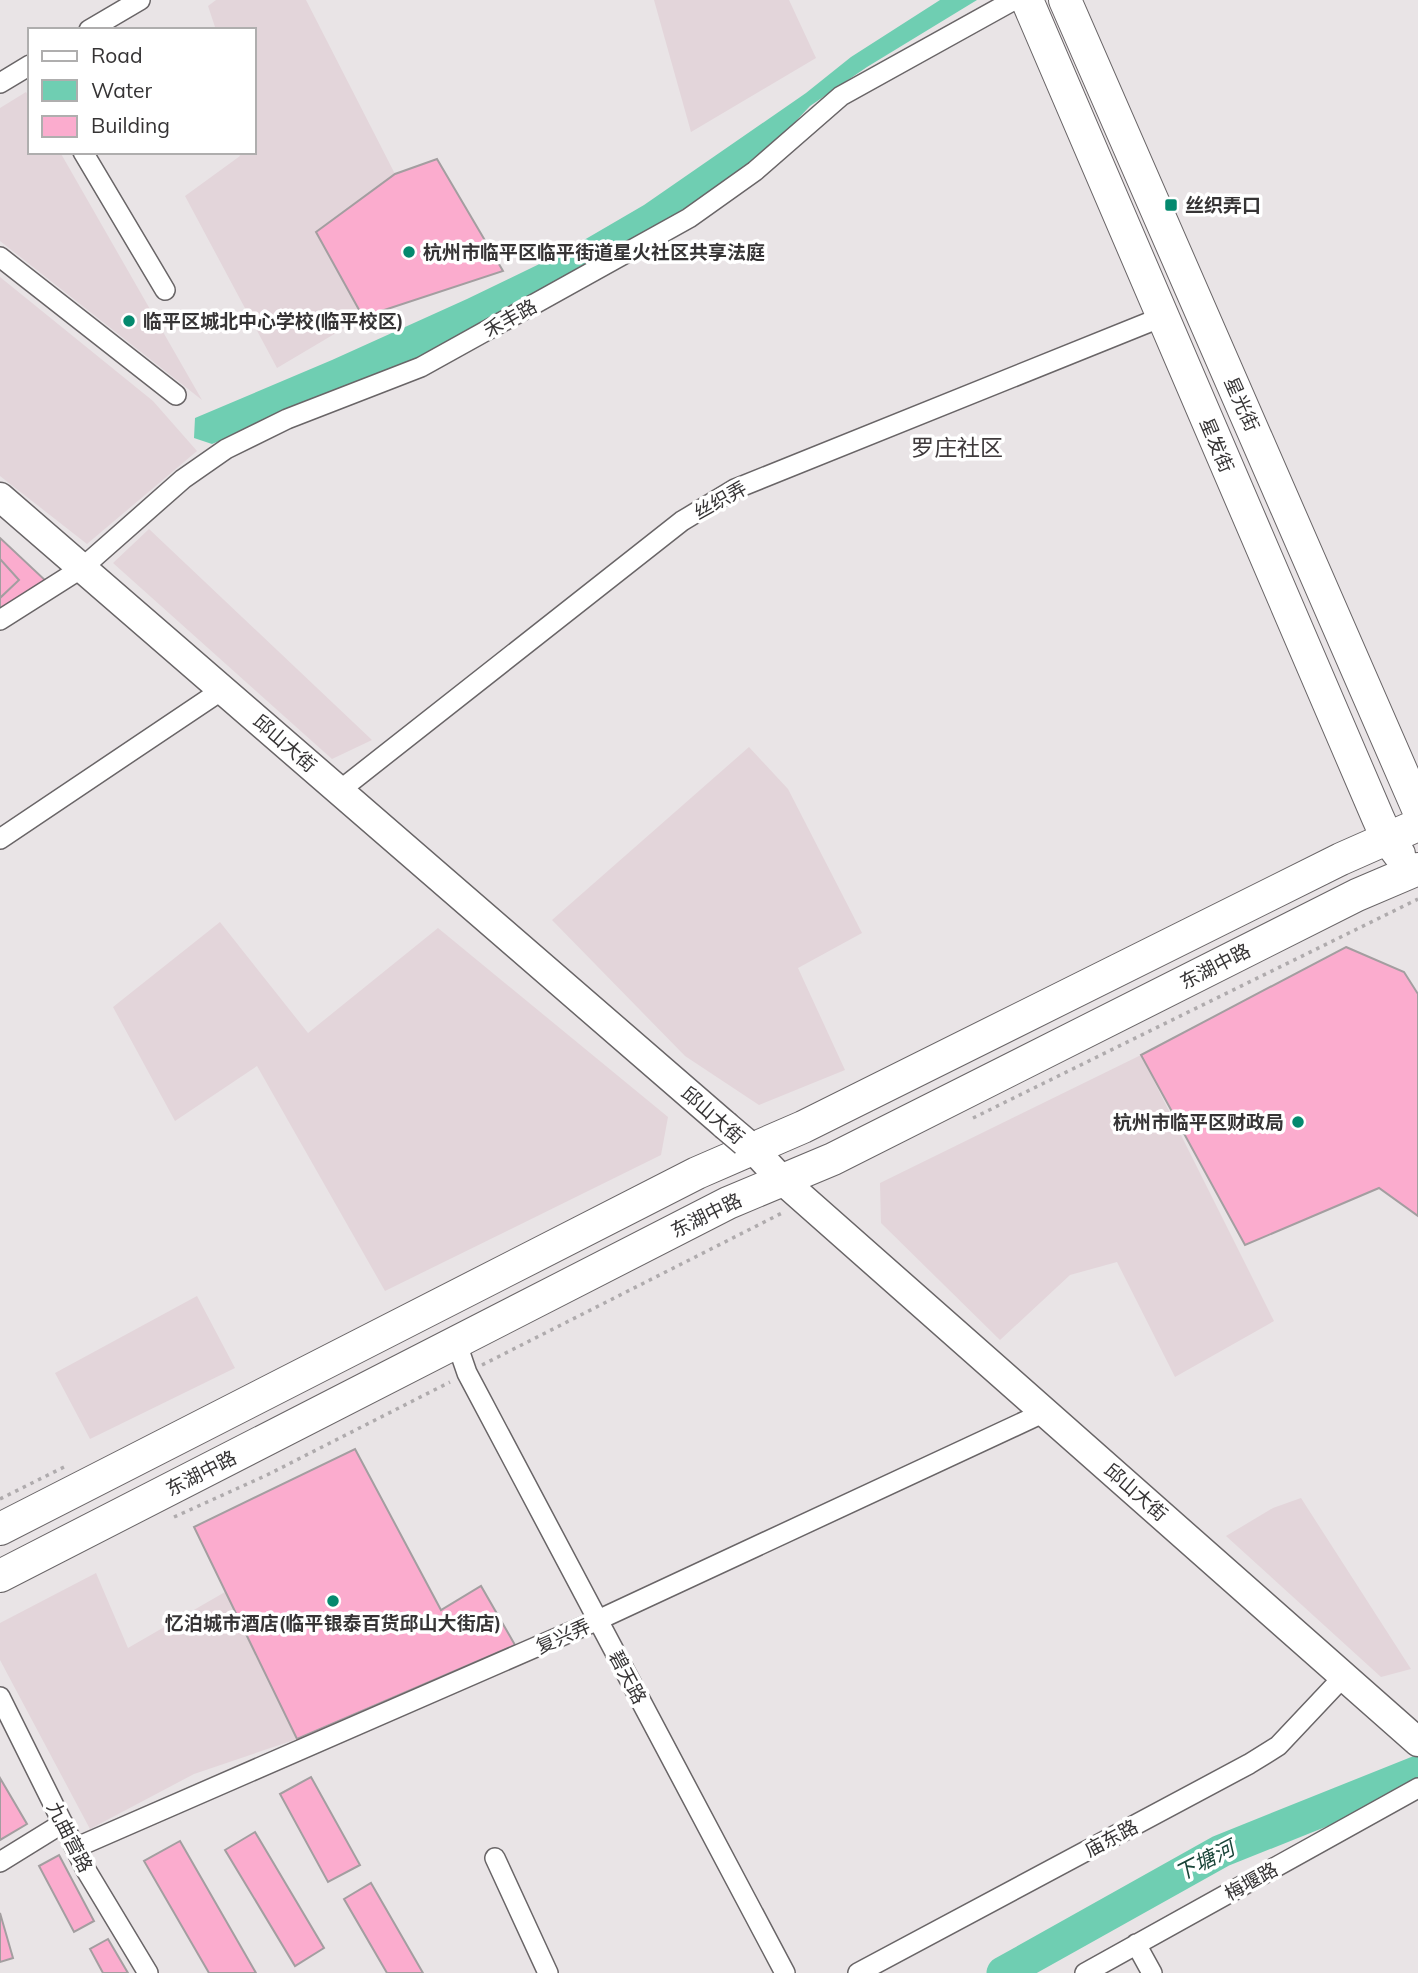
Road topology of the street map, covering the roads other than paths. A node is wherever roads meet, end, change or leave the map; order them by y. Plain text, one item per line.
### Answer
1 (140, 0) edge
2 (1014, 0) edge
3 (1027, 0) edge
4 (1065, 0) edge
5 (92, 28) edge
6 (28, 66) edge
7 (0, 83) edge
8 (84, 154) edge
9 (0, 257) edge
10 (165, 290) dead end
11 (1162, 317) junction
12 (176, 395) dead end
13 (0, 497) edge
14 (82, 568) junction
15 (0, 620) edge
16 (222, 690) junction
17 (340, 791) junction
18 (1418, 809) edge
19 (1418, 825) edge
20 (1387, 838) junction
21 (0, 839) edge
22 (1416, 881) edge
23 (741, 1139) junction
24 (782, 1180) junction
25 (456, 1341) junction
26 (1045, 1412) junction
27 (0, 1529) edge
28 (0, 1576) edge
29 (598, 1620) junction
30 (1344, 1676) junction
31 (0, 1697) edge
32 (1418, 1742) edge
33 (1418, 1788) edge
34 (63, 1823) junction
35 (75, 1848) junction
36 (495, 1858) dead end
37 (0, 1862) edge
38 (1136, 1944) junction
39 (148, 1973) edge
40 (548, 1973) edge
41 (785, 1973) edge
42 (858, 1973) edge
43 (1084, 1973) edge
44 (1152, 1973) edge

1 - 5 street
2 - 14 street, 禾丰路
3 - 11 main road, 星发街
4 - 18 main road, 星光街
6 - 7 street
8 - 10 street
9 - 12 street
11 - 17 street, 丝织弄
11 - 20 main road, 星发街
13 - 14 main road, 邱山大街
14 - 15 street, 禾丰路
14 - 16 main road, 邱山大街
16 - 17 main road, 邱山大街
16 - 21 street
17 - 23 main road, 邱山大街
19 - 20 main road, 东湖中路
20 - 22 main road, 星发街
20 - 23 main road, 东湖中路
22 - 24 main road, 东湖中路
23 - 24 main road, 邱山大街
23 - 27 main road, 东湖中路
24 - 25 main road, 东湖中路
24 - 26 main road, 邱山大街
25 - 28 main road, 东湖中路
25 - 29 street, 碧天路
26 - 29 street, 复兴弄
26 - 30 main road, 邱山大街
29 - 35 street, 复兴弄
29 - 41 street, 碧天路
30 - 32 main road, 邱山大街
30 - 42 street, 庙东路
31 - 34 street, 九曲营路
33 - 38 street, 梅堰路
34 - 35 street, 九曲营路
34 - 37 street
35 - 39 street, 九曲营路
36 - 40 street
38 - 43 street, 梅堰路
38 - 44 street

